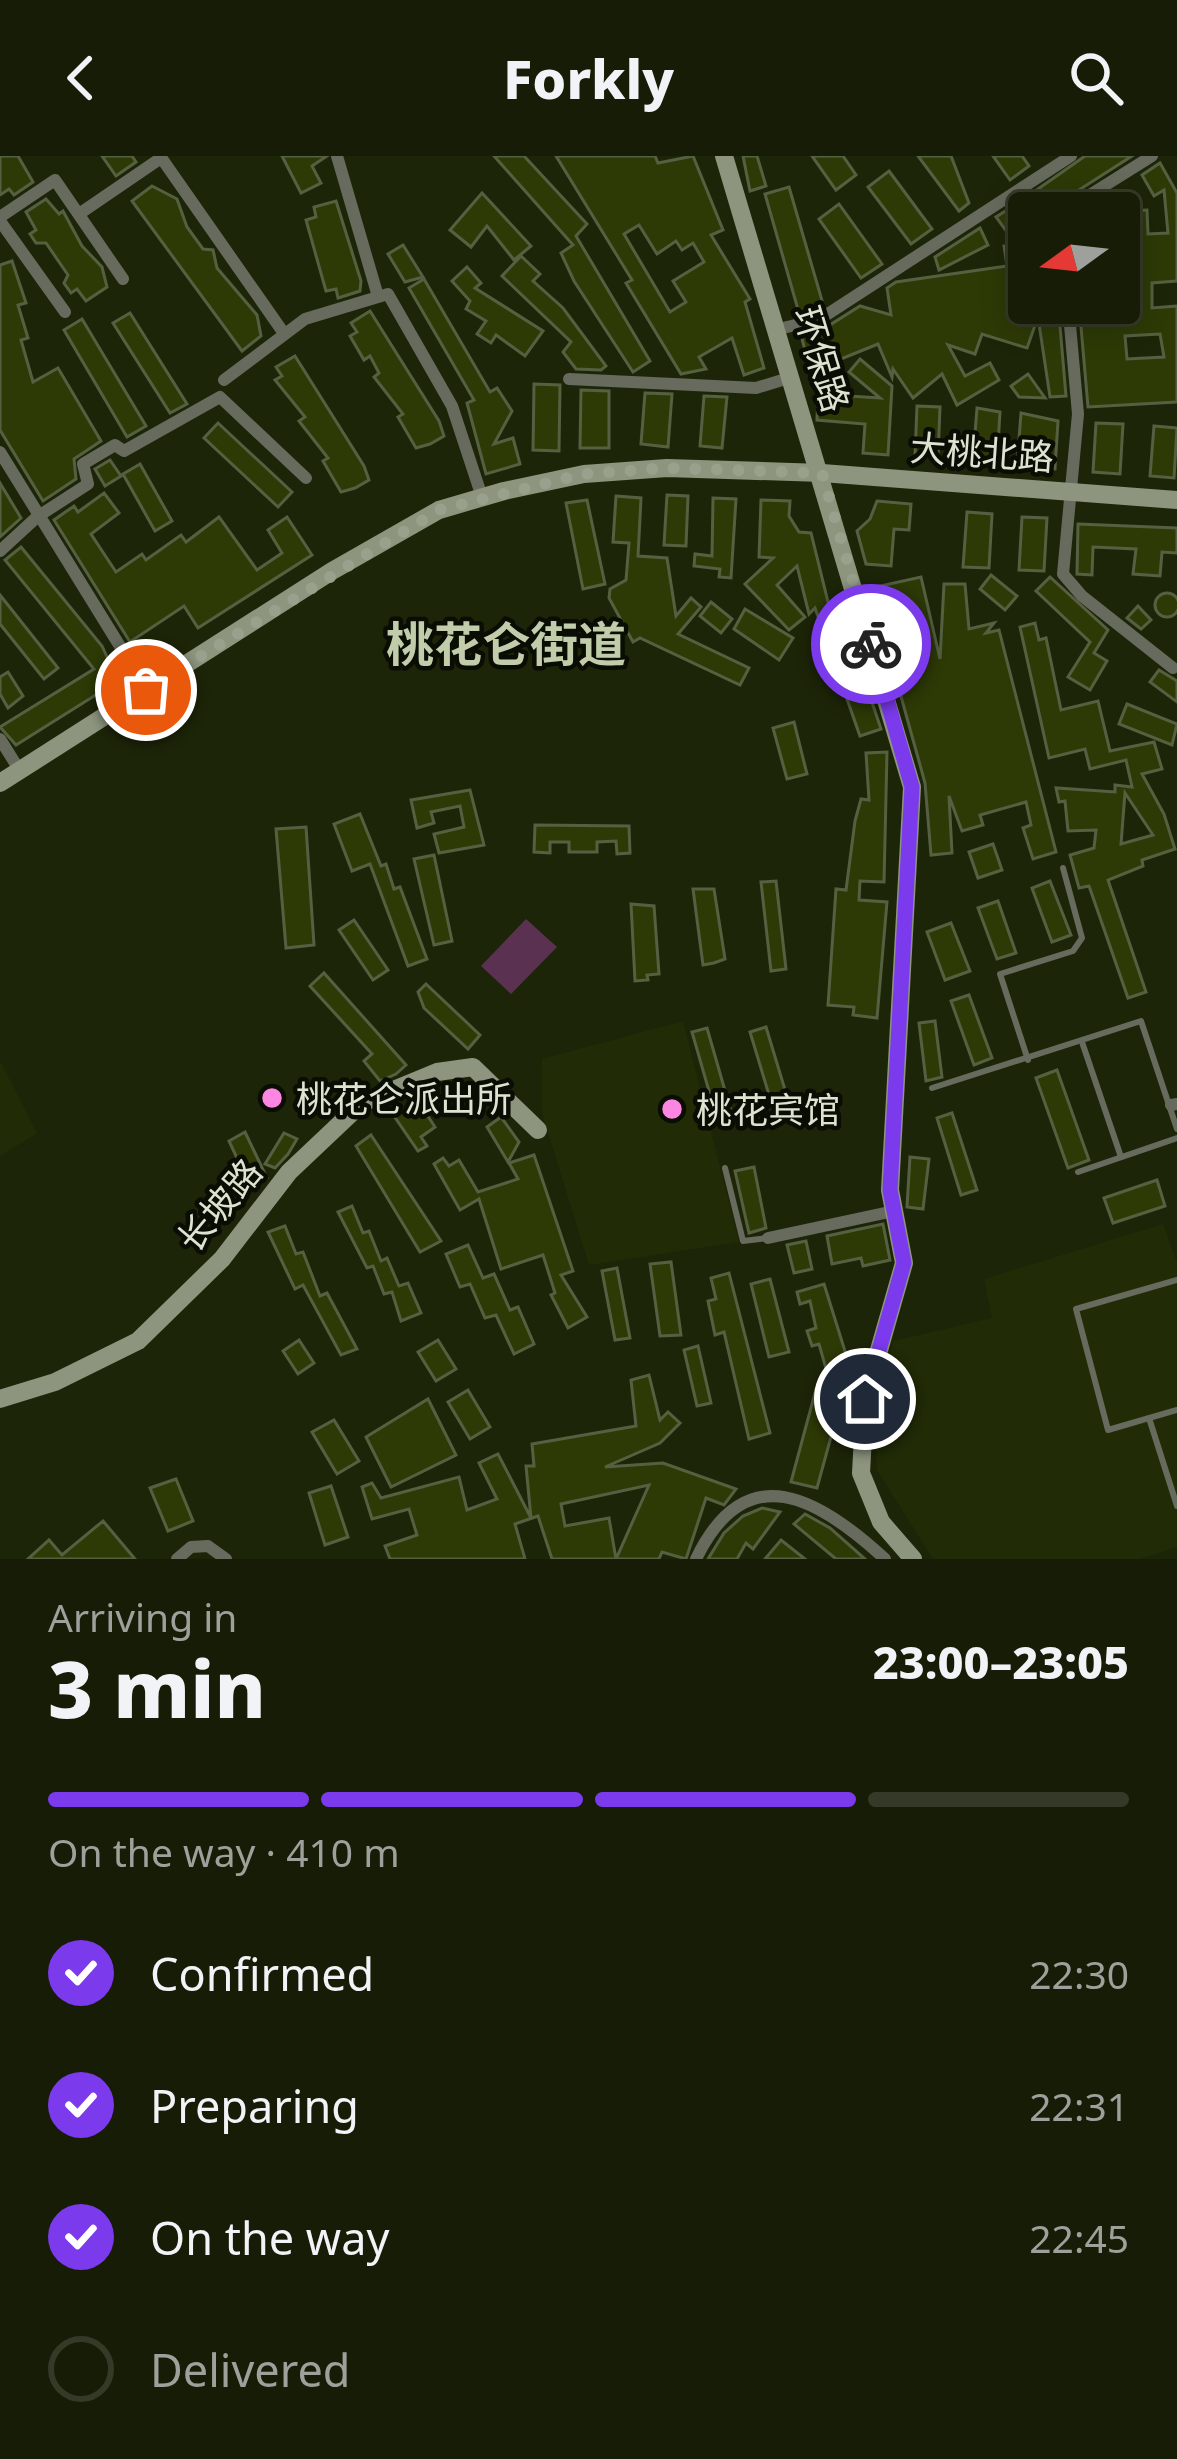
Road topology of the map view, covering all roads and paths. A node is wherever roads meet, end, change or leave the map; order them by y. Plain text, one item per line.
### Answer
1 (337, 156) edge
2 (724, 156) edge
3 (1071, 156) edge
4 (1152, 156) edge
5 (161, 157) edge
6 (1094, 192) edge
7 (79, 214) junction
8 (0, 219) edge
9 (123, 279) dead end
10 (377, 293) junction
11 (64, 312) dead end
12 (1070, 324) edge
13 (779, 329) junction
14 (283, 332) junction
15 (793, 376) junction
16 (569, 379) dead end
17 (224, 380) dead end
18 (0, 452) edge
19 (822, 473) junction
20 (306, 478) dead end
21 (1071, 492) junction
22 (482, 497) junction
23 (1177, 500) edge
24 (37, 517) junction
25 (0, 551) edge
26 (1174, 668) dead end
27 (146, 690) junction
28 (0, 740) edge
29 (20, 771) junction
30 (0, 783) edge
31 (1063, 868) dead end
32 (1082, 1042) junction
33 (1028, 1060) junction
34 (932, 1088) dead end
35 (1174, 1105) edge
36 (538, 1130) dead end
37 (1177, 1133) edge
38 (1121, 1157) junction
39 (725, 1168) dead end
40 (1078, 1172) dead end
41 (894, 1211) junction
42 (768, 1238) joint
43 (1177, 1280) edge
44 (0, 1399) edge
45 (1177, 1410) edge
46 (1149, 1418) junction
47 (1177, 1506) edge
48 (177, 1559) edge
49 (226, 1559) edge
50 (696, 1559) edge
51 (885, 1559) edge
52 (913, 1559) edge

1 - 10 street
2 - 13 street, 环保路
3 - 13 street
4 - 6 street
5 - 7 street
5 - 14 street
7 - 8 street
7 - 9 street
8 - 11 street
10 - 14 street
10 - 22 street
12 - 21 street
13 - 15 street, 环保路
14 - 17 street
15 - 16 street
15 - 19 street, 环保路
18 - 24 street
19 - 21 street, 大桃北路
19 - 22 street, 大桃北路
19 - 41 street, 环保路
20 - 24 street
21 - 23 street, 大桃北路
21 - 26 street
22 - 27 street, 大桃北路
24 - 25 street
24 - 27 street
27 - 29 street, 大桃北路
28 - 29 street
29 - 30 street, 大桃北路
31 - 33 lane
32 - 33 lane
32 - 35 lane
32 - 38 lane
33 - 34 lane
35 - 37 lane
36 - 44 street, 长坡路
37 - 38 lane
38 - 40 lane
39 - 42 lane
41 - 42 street
41 - 52 street, 环保路
43 - 46 lane
45 - 46 lane
46 - 47 lane
48 - 49 street
50 - 51 street

